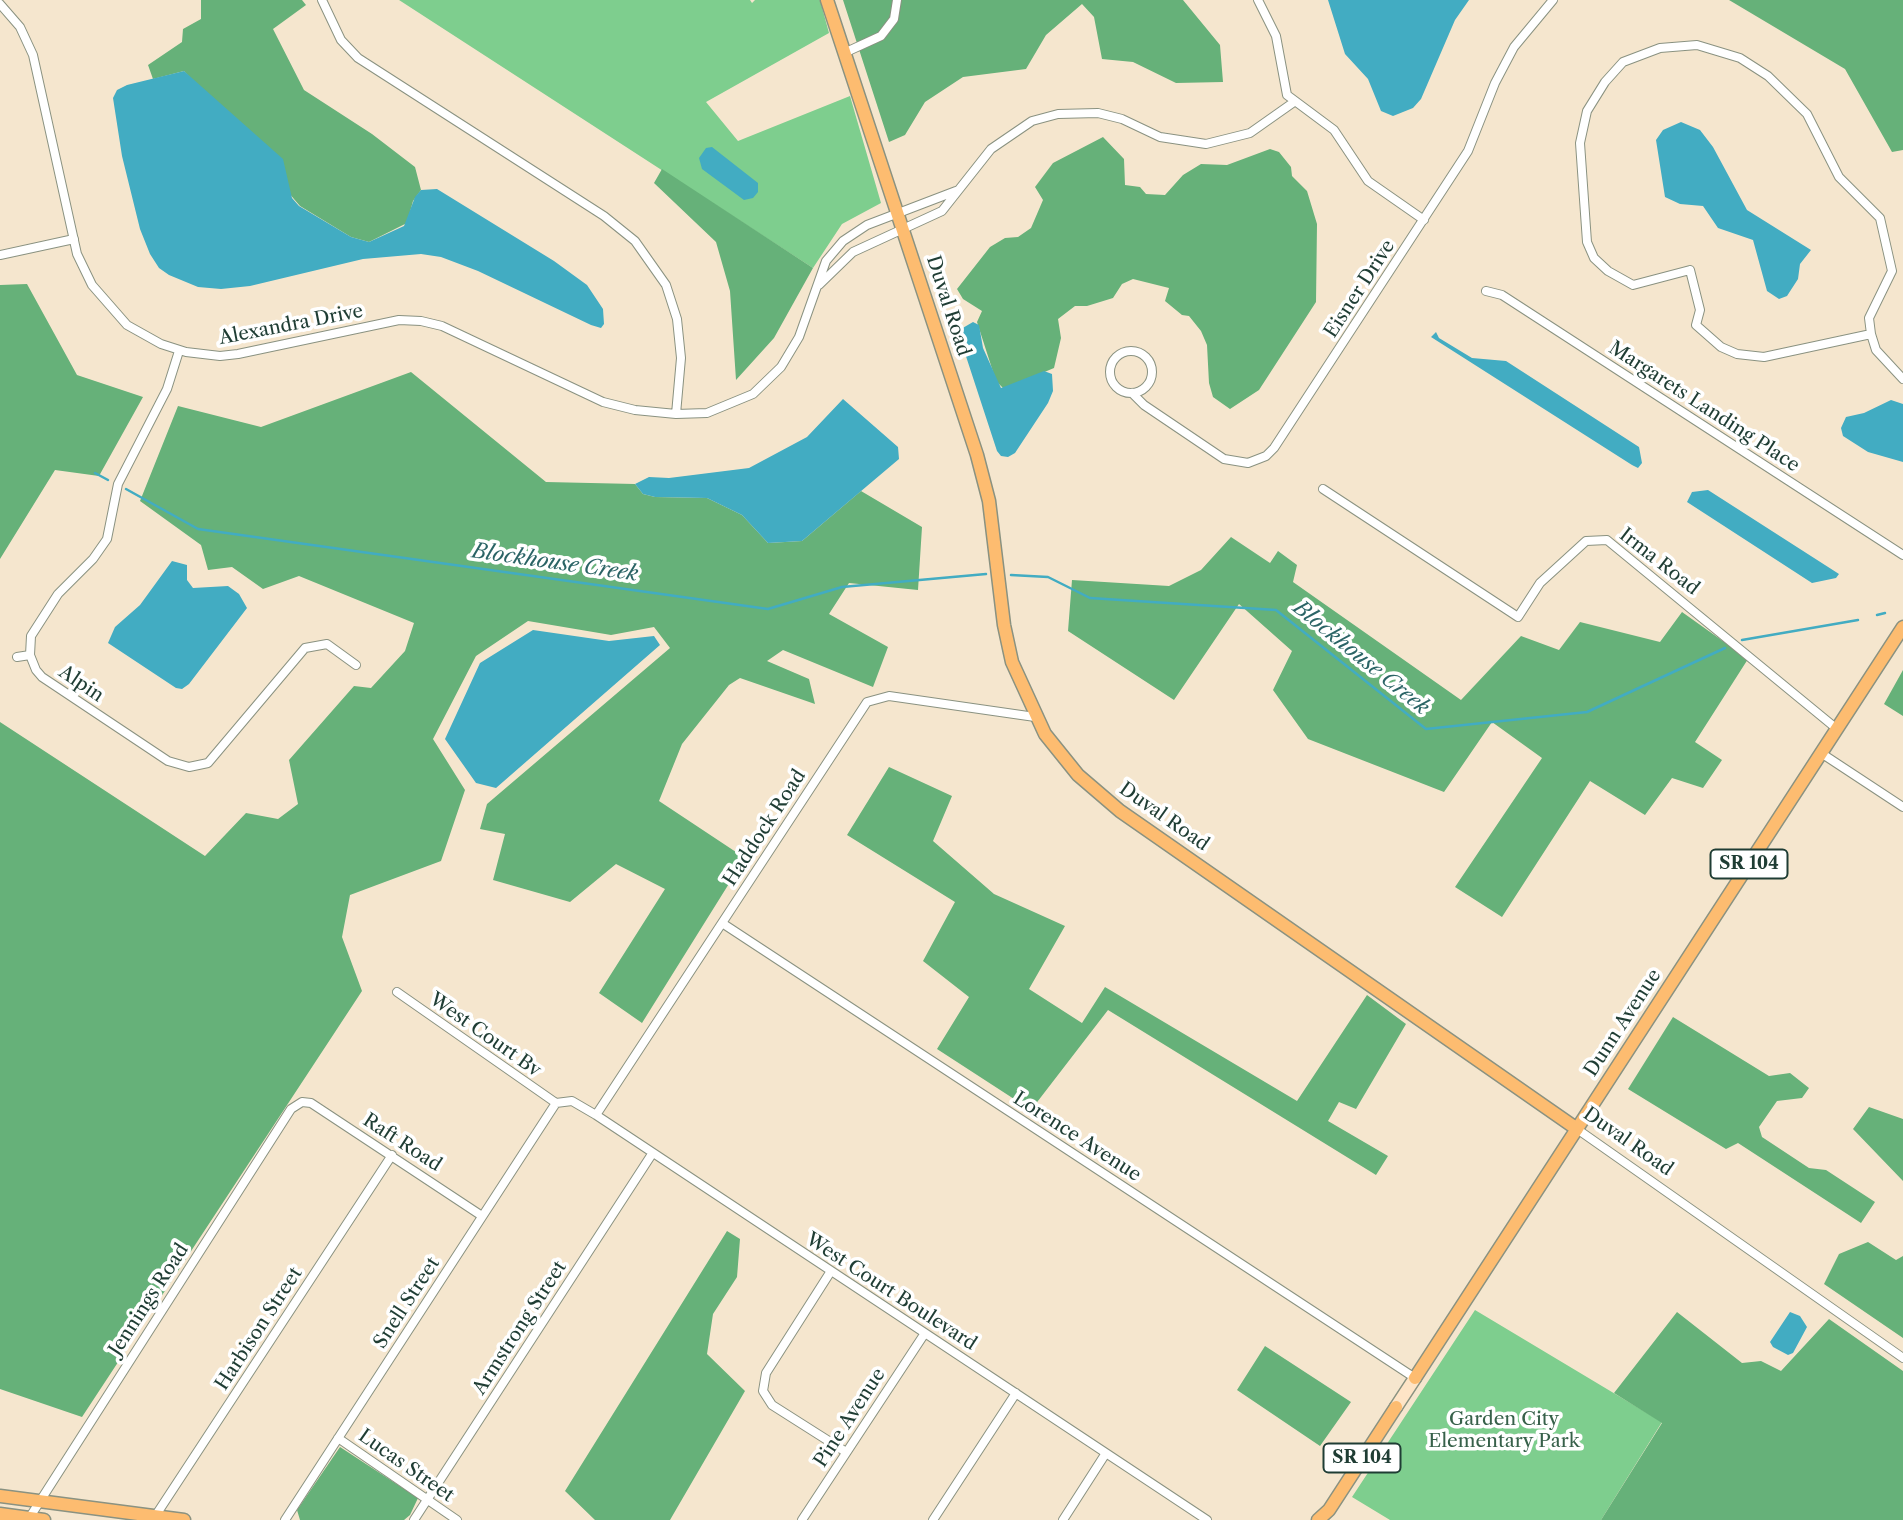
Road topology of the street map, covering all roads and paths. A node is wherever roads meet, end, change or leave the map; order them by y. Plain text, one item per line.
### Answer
1 (322, 0) edge
2 (827, 0) edge
3 (897, 0) edge
4 (1258, 0) edge
5 (1553, 0) edge
6 (0, 4) edge
7 (844, 53) junction
8 (1294, 102) junction
9 (956, 191) junction
10 (896, 213) junction
11 (1424, 220) junction
12 (902, 229) junction
13 (74, 239) junction
14 (0, 254) edge
15 (817, 287) junction
16 (1486, 291) dead end
17 (1871, 334) junction
18 (179, 351) junction
19 (1903, 379) edge
20 (1132, 393) junction
21 (676, 414) junction
22 (1324, 489) dead end
23 (1903, 555) edge
24 (1901, 634) edge
25 (30, 655) junction
26 (18, 657) dead end
27 (356, 665) dead end
28 (1035, 717) junction
29 (1837, 729) junction
30 (1821, 753) junction
31 (1903, 807) edge
32 (722, 923) junction
33 (397, 992) dead end
34 (302, 1102) joint
35 (556, 1103) junction
36 (596, 1115) junction
37 (1577, 1129) junction
38 (652, 1154) junction
39 (391, 1155) junction
40 (482, 1216) junction
41 (831, 1271) junction
42 (925, 1333) junction
43 (1903, 1358) edge
44 (1415, 1378) junction
45 (1016, 1393) junction
46 (338, 1438) junction
47 (846, 1452) junction
48 (1106, 1453) junction
49 (0, 1496) edge
50 (427, 1500) junction
51 (40, 1501) junction
52 (0, 1514) edge
53 (1327, 1515) edge
54 (1196, 1517) edge
55 (154, 1518) edge
56 (28, 1519) edge
57 (44, 1520) edge
58 (184, 1520) edge
59 (285, 1520) edge
60 (414, 1520) edge
61 (457, 1520) edge
62 (802, 1520) edge
63 (933, 1520) edge
64 (1063, 1520) edge
65 (1206, 1520) edge
66 (1318, 1520) edge

1 - 21 street
2 - 7 main road, Duval Road
3 - 7 street
4 - 8 street
5 - 11 street, Eisner Drive
6 - 13 street, Alexandra Drive
7 - 10 main road, Duval Road
8 - 9 street, Alexandra Drive
8 - 11 street
9 - 10 street, Alexandra Drive
9 - 12 street, Alexandra Drive
10 - 12 main road, Duval Road
10 - 15 street, Alexandra Drive
11 - 20 street, Eisner Drive
12 - 15 street, Alexandra Drive
12 - 28 main road, Duval Road
13 - 14 street
13 - 18 street, Alexandra Drive
15 - 21 street, Alexandra Drive
16 - 23 street, Margarets Landing Place
17 - 17 street
17 - 19 street
18 - 21 street, Alexandra Drive
18 - 25 street
20 - 20 street, Eisner Drive
22 - 29 street, Irma Road
24 - 29 main road, Dunn Avenue / SR 104
25 - 26 street
25 - 27 street, Alpin
28 - 32 street, Haddock Road
28 - 37 main road, Duval Road
29 - 30 main road, Dunn Avenue / SR 104
30 - 31 street
30 - 37 main road, Dunn Avenue / SR 104
32 - 36 street, Haddock Road
32 - 44 street, Lorence Avenue
33 - 35 street, West Court Bv
34 - 39 street, Raft Road
34 - 51 street, Jennings Road
35 - 36 street, West Court Boulevard
35 - 40 street, Snell Street
36 - 38 street, West Court Boulevard
37 - 43 street, Duval Road
37 - 44 main road, Dunn Avenue / SR 104
38 - 41 street, West Court Boulevard
38 - 50 street, Armstrong Street
39 - 40 street, Raft Road
39 - 55 street, Harbison Street
40 - 46 street, Snell Street
41 - 42 street, West Court Boulevard
41 - 47 street
42 - 45 street, West Court Boulevard
42 - 47 street, Pine Avenue
44 - 53 main road, Dunn Avenue / SR 104
45 - 48 street, West Court Boulevard
45 - 63 street
46 - 50 street, Lucas Street
46 - 59 street, Snell Street
47 - 62 street, Pine Avenue
48 - 54 street, West Court Boulevard
48 - 64 street
49 - 51 main road
50 - 60 street, Armstrong Street
50 - 61 street, Lucas Street
51 - 55 main road
51 - 56 street, Jennings Road
52 - 56 main road
53 - 66 main road, Dunn Avenue / SR 104
54 - 65 street, West Court Boulevard
55 - 58 main road
56 - 57 main road

